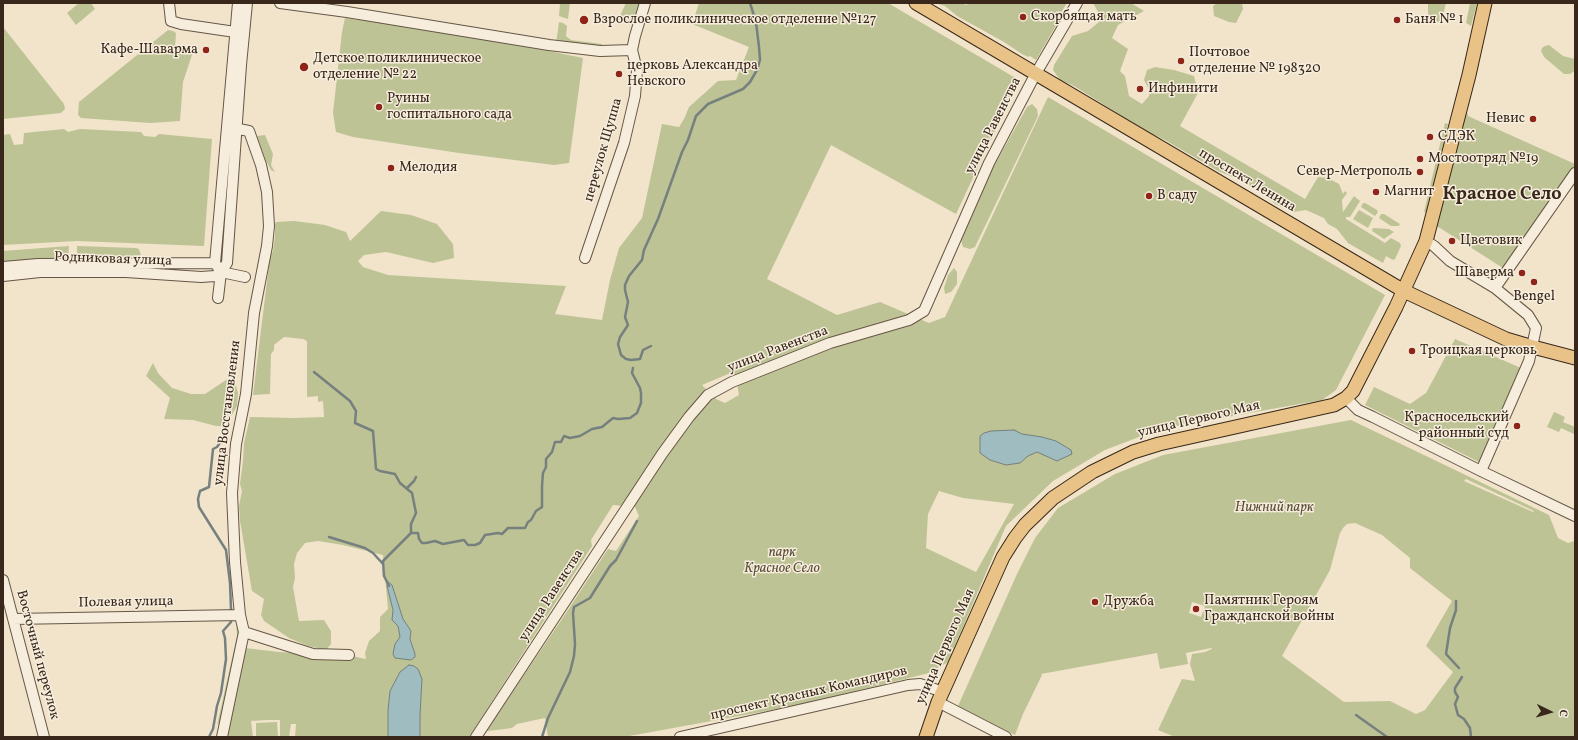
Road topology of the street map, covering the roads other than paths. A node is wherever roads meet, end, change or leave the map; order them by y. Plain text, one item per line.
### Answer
1 (169, 3) edge
2 (238, 3) edge
3 (247, 3) edge
4 (280, 3) edge
5 (645, 3) edge
6 (916, 3) edge
7 (1077, 3) edge
8 (1485, 3) edge
9 (239, 33) junction
10 (632, 50) junction
11 (1035, 75) junction
12 (232, 128) junction
13 (1575, 173) edge
14 (1426, 241) junction
15 (585, 258) dead end
16 (215, 263) junction
17 (3, 267) edge
18 (222, 272) junction
19 (3, 276) edge
20 (245, 277) dead end
21 (1495, 288) junction
22 (1404, 291) junction
23 (218, 298) dead end
24 (1533, 347) junction
25 (1575, 358) edge
26 (1346, 398) junction
27 (1481, 471) junction
28 (1575, 516) edge
29 (3, 580) edge
30 (240, 615) junction
31 (12, 619) junction
32 (244, 632) junction
33 (349, 655) dead end
34 (941, 697) junction
35 (44, 737) edge
36 (222, 737) edge
37 (476, 737) edge
38 (680, 737) edge
39 (926, 737) edge
40 (1006, 737) edge

1 - 9 street
2 - 9 street
3 - 9 street
4 - 10 street
5 - 10 street, переулок Щуппа
6 - 11 main road, проспект Ленина
7 - 11 street, улица Равенства
8 - 14 main road, улица Первого Мая
9 - 12 street
10 - 15 street, переулок Щуппа
11 - 22 main road, проспект Ленина
11 - 37 street, улица Равенства
12 - 16 street
12 - 18 street
12 - 30 street, улица Восстановления
13 - 21 street
14 - 21 street
14 - 22 main road, улица Первого Мая
16 - 17 street, Родниковая улица
16 - 18 street
18 - 19 street, Родниковая улица
18 - 20 street
18 - 23 street
21 - 24 street
22 - 24 main road, проспект Ленина
22 - 26 main road, улица Первого Мая
24 - 25 main road, проспект Ленина
24 - 27 street
26 - 27 street
26 - 34 main road, улица Первого Мая
27 - 28 street
29 - 31 street, Восточный переулок
30 - 31 street, Полевая улица
30 - 32 street, улица Восстановления
31 - 35 street, Восточный переулок
32 - 33 street
32 - 36 street, улица Восстановления
34 - 38 street, проспект Красных Командиров
34 - 39 main road, улица Первого Мая
34 - 40 street, проспект Красных Командиров

